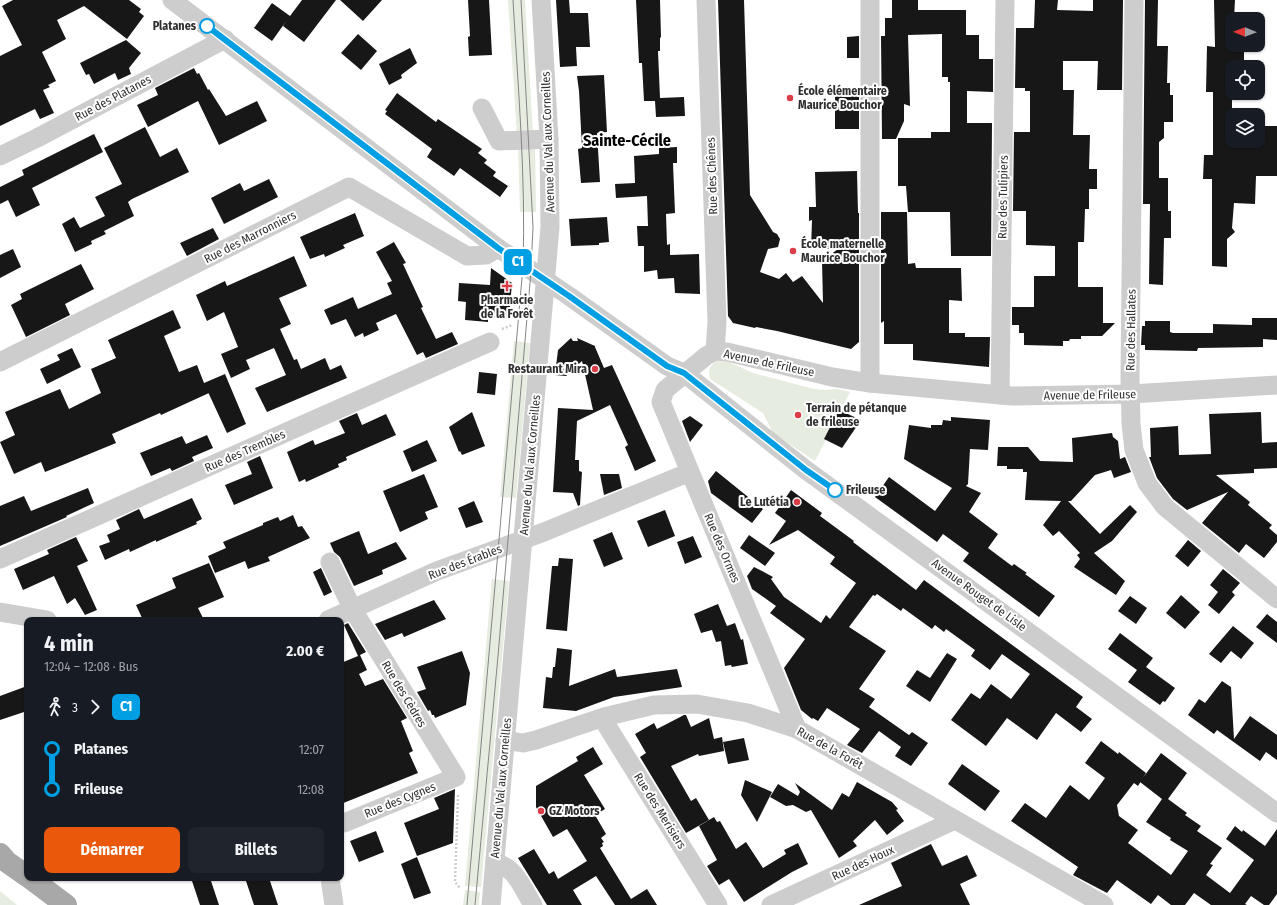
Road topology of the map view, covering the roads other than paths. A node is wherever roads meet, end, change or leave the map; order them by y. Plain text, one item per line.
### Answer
1 (172, 0) edge
2 (541, 0) edge
3 (706, 0) edge
4 (870, 0) edge
5 (1005, 0) edge
6 (1134, 0) edge
7 (225, 39) junction
8 (482, 108) dead end
9 (548, 139) junction
10 (0, 156) edge
11 (498, 248) junction
12 (546, 281) junction
13 (490, 342) dead end
14 (715, 351) junction
15 (0, 362) edge
16 (684, 373) junction
17 (870, 383) junction
18 (1277, 385) edge
19 (1131, 394) junction
20 (1000, 395) junction
21 (690, 472) junction
22 (523, 539) junction
23 (0, 559) edge
24 (330, 562) dead end
25 (1277, 598) edge
26 (353, 610) junction
27 (0, 612) edge
28 (29, 617) edge
29 (336, 617) edge
30 (604, 717) junction
31 (797, 729) junction
32 (505, 740) junction
33 (456, 777) joint
34 (1277, 813) edge
35 (955, 820) junction
36 (344, 822) dead end
37 (0, 854) edge
38 (494, 863) junction
39 (24, 874) edge
40 (34, 881) edge
41 (330, 881) edge
42 (66, 905) edge
43 (334, 905) edge
44 (491, 905) edge
45 (533, 905) edge
46 (718, 905) edge
47 (771, 905) edge
48 (1104, 905) edge

1 - 7 street
2 - 9 street, Avenue du Val aux Corneilles
3 - 14 street, Rue des Chênes
4 - 17 street
5 - 20 street, Rue des Tulipiers
6 - 19 street, Rue des Hallates
7 - 10 street, Rue des Platanes
7 - 11 street
8 - 9 street
9 - 12 street, Avenue du Val aux Corneilles
11 - 12 street
11 - 15 street, Rue des Marronniers
12 - 16 street
12 - 22 street, Avenue du Val aux Corneilles
13 - 23 street, Rue des Trembles
14 - 16 street, Avenue de Frileuse
14 - 17 street, Avenue de Frileuse
16 - 21 street, Rue des Ormes
16 - 34 street, Avenue Rouget de Lisle
17 - 20 street, Avenue de Frileuse
18 - 19 street, Avenue de Frileuse
19 - 20 street, Avenue de Frileuse
19 - 25 street, Rue des Hallates
21 - 22 street, Rue des Érables
21 - 31 street, Rue des Ormes
22 - 26 street, Rue des Érables
22 - 32 street, Avenue du Val aux Corneilles
24 - 26 street
26 - 29 street, Rue des Érables
26 - 33 street, Rue des Cèdres
27 - 28 street
30 - 31 street, Rue de la Forêt
30 - 32 street, Rue de la Forêt
30 - 46 street, Rue des Merisiers
31 - 35 street, Rue de la Forêt
32 - 38 street, Avenue du Val aux Corneilles
33 - 36 street, Rue des Cygnes
35 - 47 street, Rue des Houx
35 - 48 street, Rue de la Forêt
37 - 39 main road
38 - 44 street, Avenue du Val aux Corneilles
38 - 45 street
40 - 42 main road
41 - 43 street

